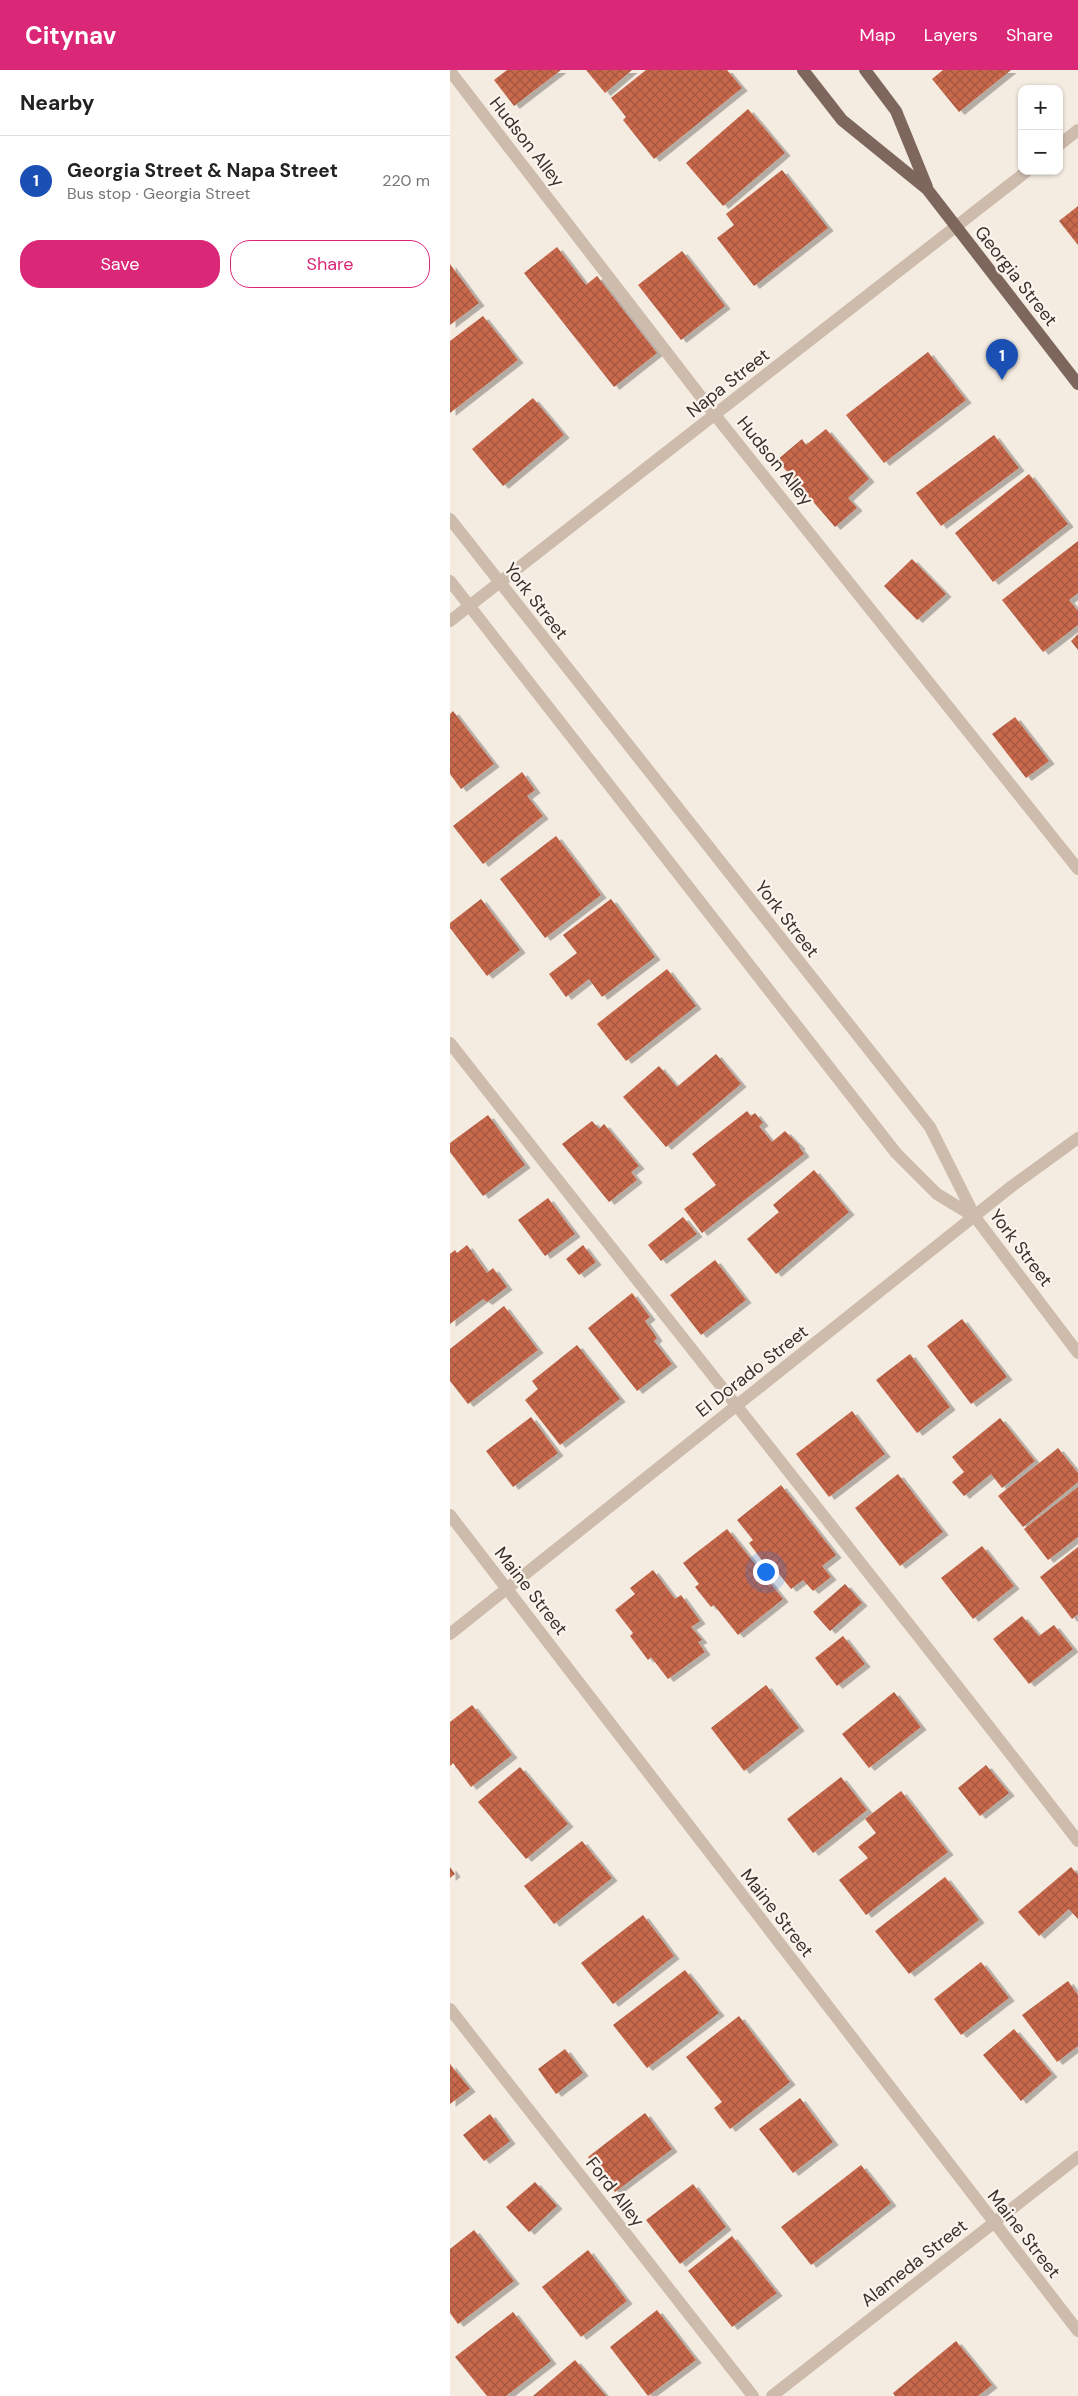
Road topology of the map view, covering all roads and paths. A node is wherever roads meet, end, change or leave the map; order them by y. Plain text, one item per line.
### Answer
1 (803, 70) edge
2 (865, 70) edge
3 (450, 71) edge
4 (1078, 130) edge
5 (1063, 142) edge
6 (1022, 175) edge
7 (928, 189) junction
8 (957, 228) junction
9 (1078, 384) edge
10 (715, 415) junction
11 (450, 519) edge
12 (450, 581) edge
13 (500, 582) junction
14 (470, 606) junction
15 (450, 621) edge
16 (1078, 869) edge
17 (450, 1043) edge
18 (1078, 1138) edge
19 (975, 1216) junction
20 (1078, 1353) edge
21 (735, 1406) junction
22 (450, 1515) edge
23 (506, 1588) junction
24 (450, 1634) edge
25 (1078, 1841) edge
26 (450, 2009) edge
27 (1078, 2157) edge
28 (993, 2223) junction
29 (1078, 2331) edge
30 (753, 2396) edge
31 (772, 2396) edge

1 - 7 main road, Georgia Street
2 - 7 main road, Georgia Street
3 - 10 street, Hudson Alley
4 - 5 street
6 - 8 street, Napa Street
7 - 8 main road, Georgia Street
8 - 9 main road, Georgia Street
8 - 10 street, Napa Street
10 - 13 street, Napa Street
10 - 16 street, Hudson Alley
11 - 13 street, York Street
12 - 14 street
13 - 14 street, Napa Street
13 - 19 street, York Street
14 - 15 street, Napa Street
14 - 19 street
17 - 21 street
18 - 19 street, El Dorado Street
19 - 20 street, York Street
19 - 21 street, El Dorado Street
21 - 23 street, El Dorado Street
21 - 25 street
22 - 23 street, Maine Street
23 - 24 street, El Dorado Street
23 - 28 street, Maine Street
26 - 30 street, Ford Alley
27 - 28 street, Alameda Street
28 - 29 street, Maine Street
28 - 31 street, Alameda Street

